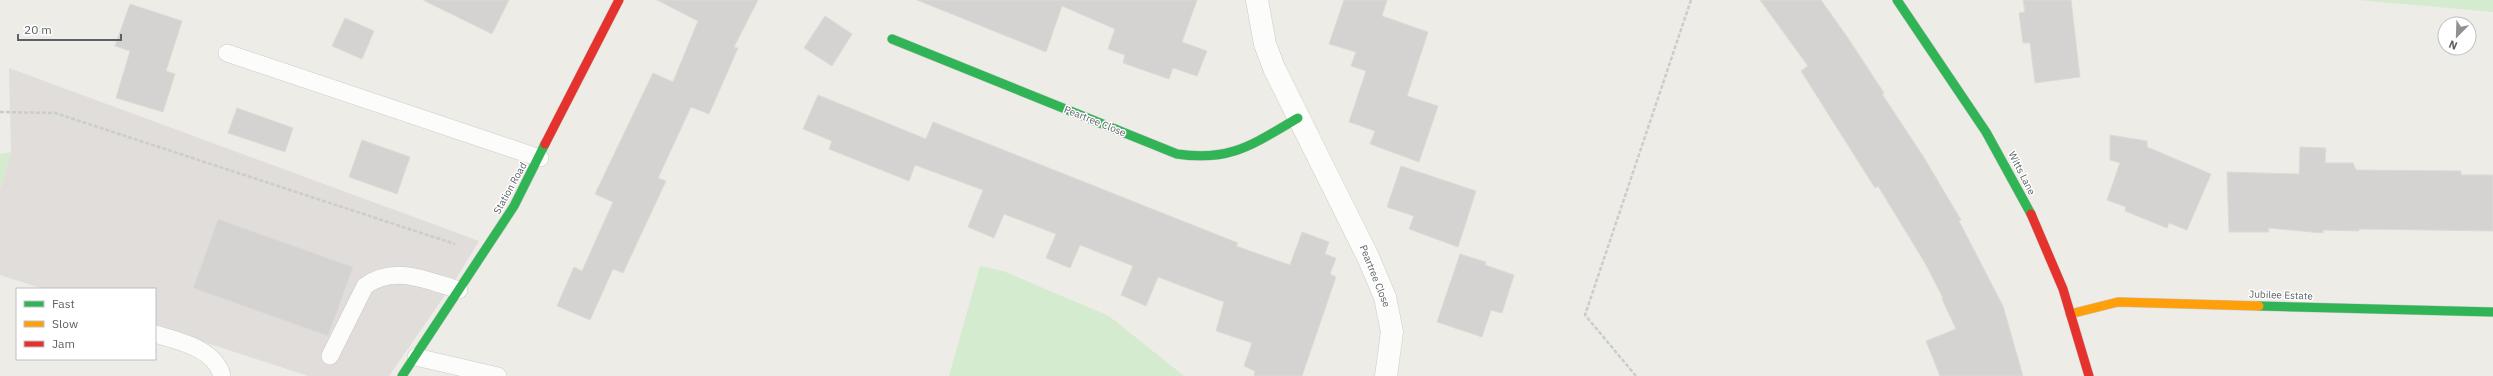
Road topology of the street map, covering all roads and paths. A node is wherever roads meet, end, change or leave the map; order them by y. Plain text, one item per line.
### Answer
1 (618, 0) edge
2 (1257, 0) edge
3 (1691, 0) edge
4 (1897, 0) edge
5 (892, 39) dead end
6 (226, 53) dead end
7 (0, 112) edge
8 (1298, 118) junction
9 (540, 158) junction
10 (484, 253) junction
11 (459, 290) junction
12 (2493, 312) edge
13 (2070, 314) junction
14 (156, 334) edge
15 (330, 356) dead end
16 (416, 357) junction
17 (458, 372) edge
18 (222, 376) edge
19 (402, 376) edge
20 (498, 376) edge
21 (1386, 376) edge
22 (1636, 376) edge
23 (2090, 376) edge

1 - 9 street, Station Road
2 - 8 street, Peartree Close
3 - 22 path
4 - 13 street, Witts Lane
5 - 8 street, Peartree Close
6 - 9 lane
7 - 10 path
8 - 21 street, Peartree Close
9 - 10 street, Station Road
10 - 11 street, Station Road
11 - 15 lane
11 - 16 street, Station Road
12 - 13 street, Jubilee Estate
13 - 23 street, Witts Lane
14 - 18 lane
16 - 17 lane
16 - 19 street, Station Road
17 - 20 lane

